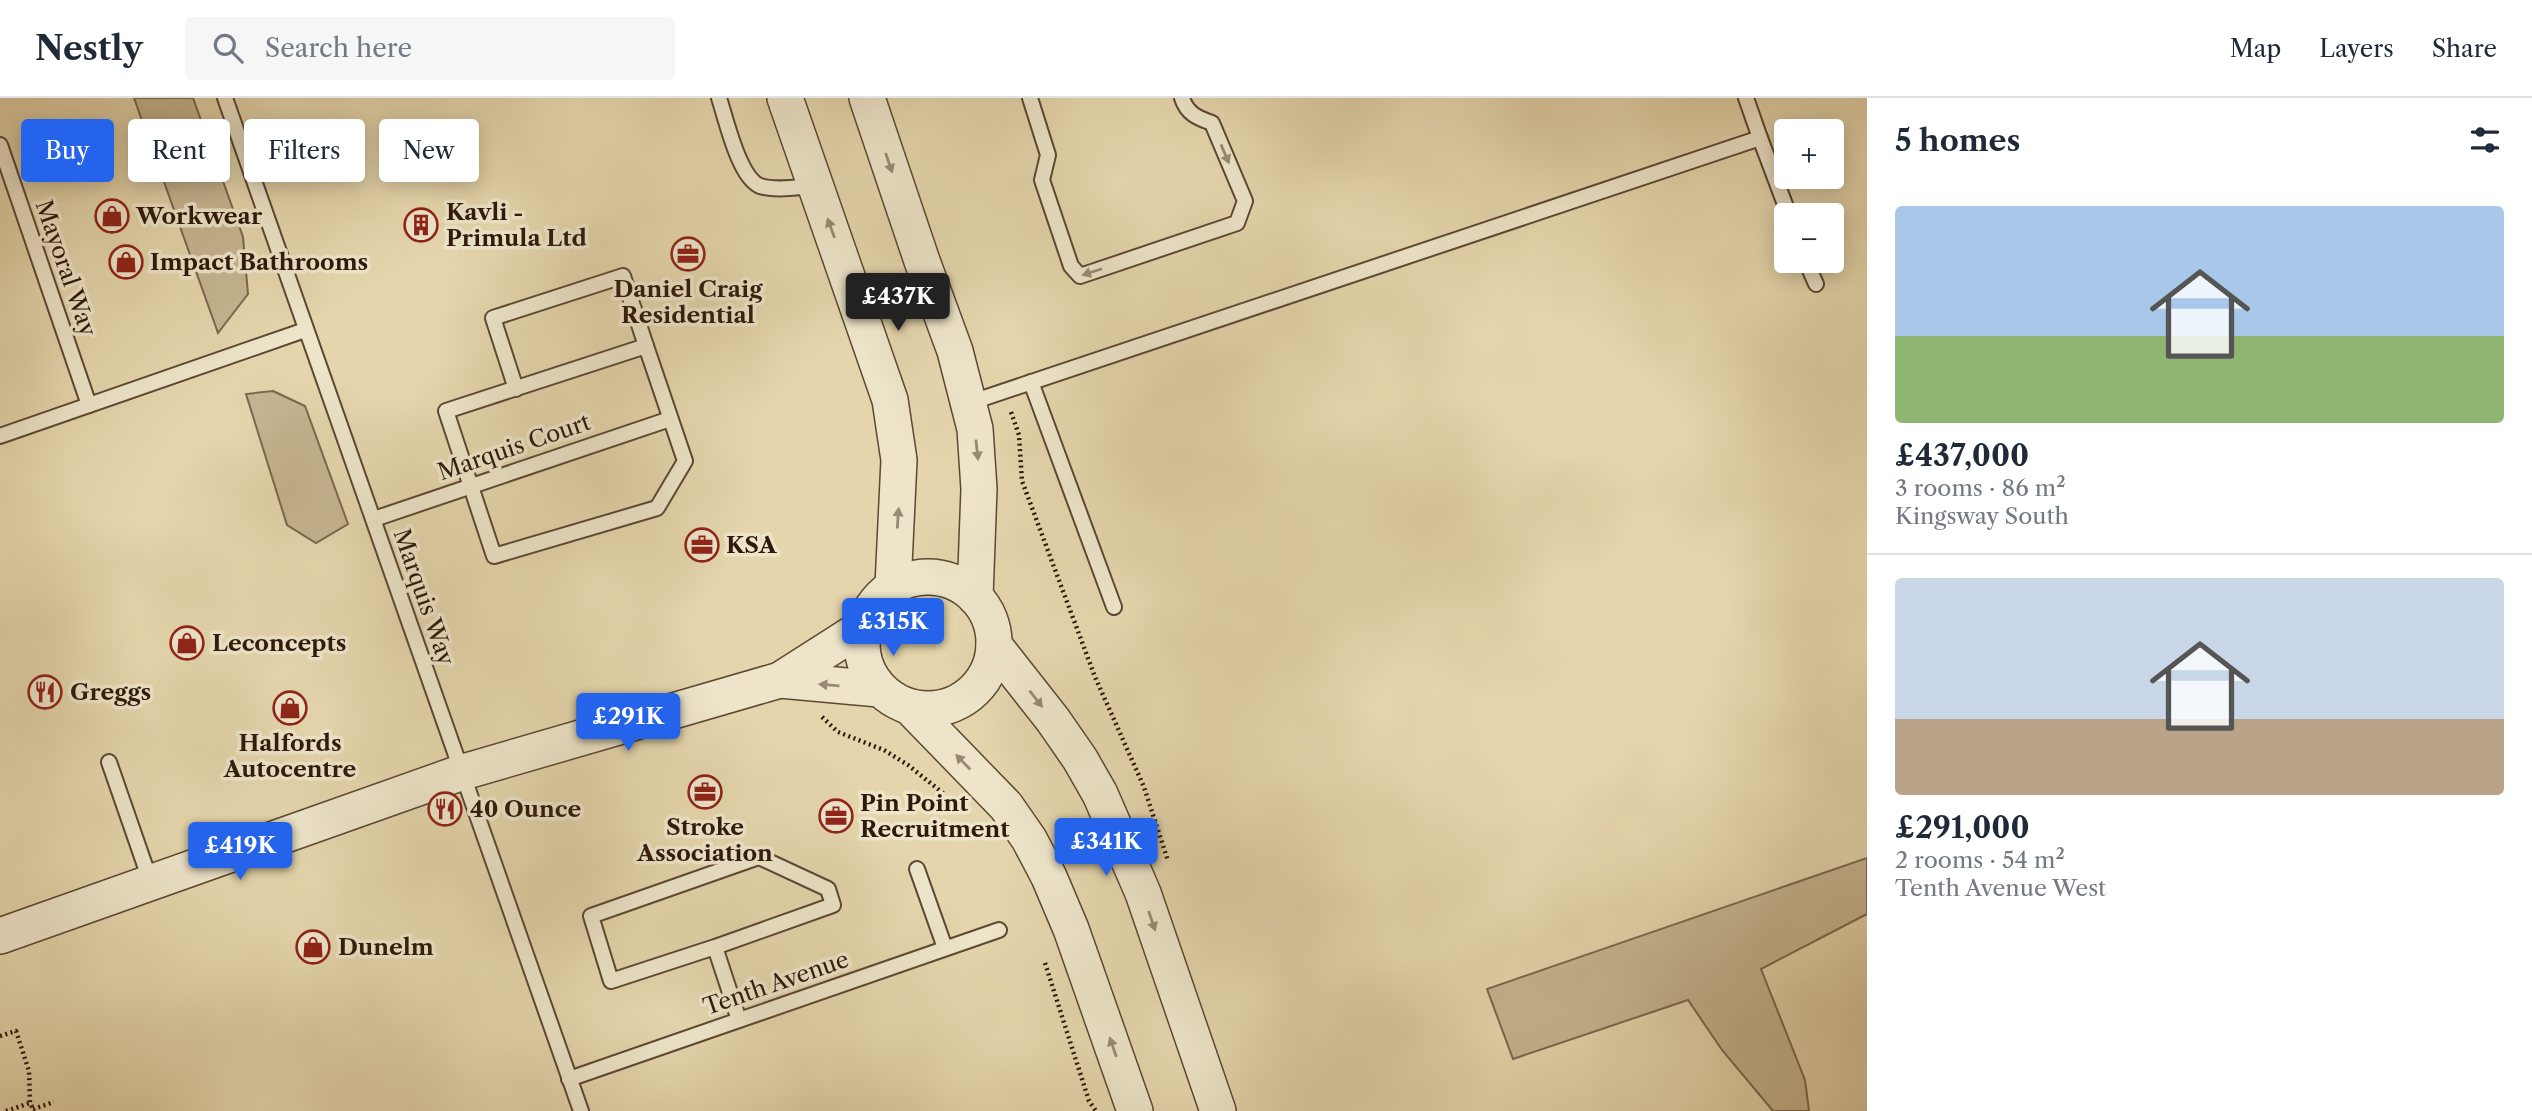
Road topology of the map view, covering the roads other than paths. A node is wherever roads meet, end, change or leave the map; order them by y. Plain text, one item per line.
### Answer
1 (225, 98) edge
2 (719, 98) edge
3 (785, 98) edge
4 (867, 98) edge
5 (1030, 98) edge
6 (1746, 98) edge
7 (1183, 102) edge
8 (1760, 138) junction
9 (0, 145) edge
10 (816, 186) junction
11 (1784, 203) edge
12 (1811, 273) edge
13 (1815, 284) dead end
14 (305, 330) junction
15 (646, 346) junction
16 (1031, 382) junction
17 (516, 389) junction
18 (969, 403) junction
19 (89, 405) junction
20 (670, 419) junction
21 (0, 436) edge
22 (470, 485) junction
23 (374, 519) junction
24 (893, 586) junction
25 (975, 597) junction
26 (1114, 607) dead end
27 (863, 627) junction
28 (994, 645) junction
29 (780, 680) junction
30 (879, 689) junction
31 (911, 708) junction
32 (109, 762) dead end
33 (460, 773) junction
34 (916, 869) dead end
35 (152, 884) junction
36 (999, 930) dead end
37 (0, 936) edge
38 (715, 947) junction
39 (945, 948) junction
40 (739, 1020) junction
41 (569, 1079) junction
42 (581, 1111) edge
43 (1135, 1111) edge
44 (1217, 1111) edge

1 - 14 lane, Marquis Way
2 - 10 lane
3 - 10 street
4 -> 18 street
7 -> 5 lane
6 - 8 lane
8 - 11 lane
8 - 16 lane
9 - 19 lane, Mayoral Way
24 -> 10 street
12 - 13 lane
14 - 19 lane
14 - 23 lane, Marquis Way
15 - 17 lane
15 - 17 lane
15 - 20 lane
16 - 18 lane
16 - 26 lane
17 - 22 lane
18 -> 25 street
19 - 21 lane
20 - 22 lane, Marquis Court
20 - 22 lane
22 - 23 lane, Marquis Court
23 - 33 lane, Marquis Way
24 - 25 street
24 - 27 street
25 - 28 street
27 - 29 street
27 - 30 street
28 - 31 street
28 -> 44 street
30 -> 29 street
29 - 33 street
30 - 31 street
43 -> 31 street
32 - 35 lane
33 - 35 street
33 - 41 lane, Marquis Way
34 - 39 lane
35 - 37 street
36 - 39 lane, Tenth Avenue
38 - 38 lane
38 - 40 lane
39 - 40 lane, Tenth Avenue
40 - 41 lane, Tenth Avenue
41 - 42 lane, Marquis Way

